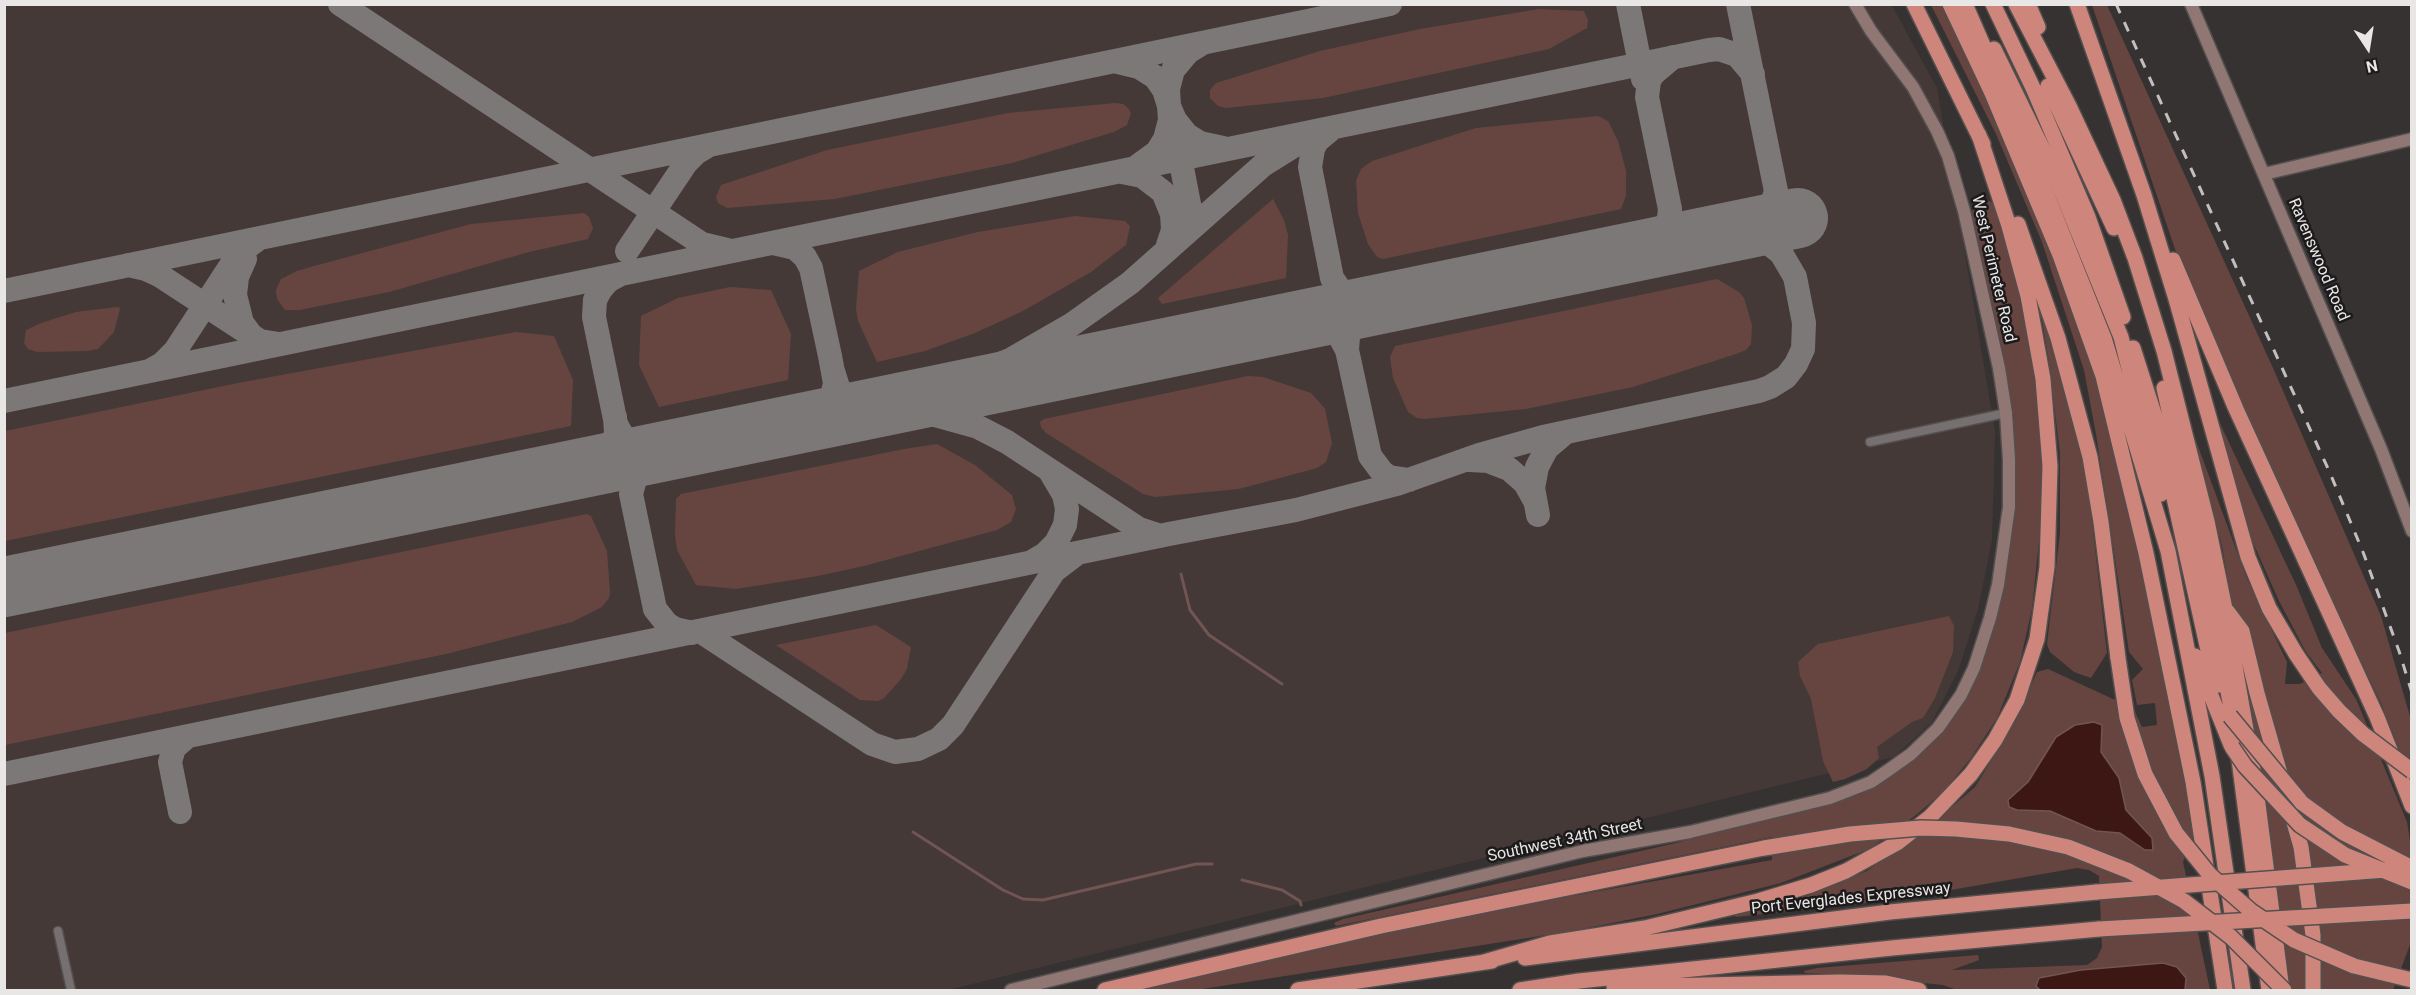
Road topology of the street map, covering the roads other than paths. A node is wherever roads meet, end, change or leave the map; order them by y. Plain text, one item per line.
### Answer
1 (1855, 4) edge
2 (1914, 4) edge
3 (1950, 4) edge
4 (1965, 4) edge
5 (1970, 4) edge
6 (1993, 4) edge
7 (2006, 4) edge
8 (2016, 4) edge
9 (2028, 4) edge
10 (2077, 4) edge
11 (2191, 4) edge
12 (2069, 106) junction
13 (1979, 135) junction
14 (2412, 139) edge
15 (2264, 174) junction
16 (2144, 195) junction
17 (2006, 413) junction
18 (1870, 442) dead end
19 (2412, 531) edge
20 (2002, 568) joint
21 (2225, 609) junction
22 (2412, 771) edge
23 (2412, 806) edge
24 (2412, 868) edge
25 (2412, 882) edge
26 (2412, 911) edge
27 (58, 930) dead end
28 (1484, 962) junction
29 (2412, 980) edge
30 (1579, 981) junction
31 (71, 990) edge
32 (1011, 990) edge
33 (1105, 990) edge
34 (1298, 990) edge
35 (1520, 990) edge
36 (1919, 990) edge
37 (2225, 990) edge
38 (2243, 990) edge
39 (2269, 990) edge
40 (2283, 990) edge
41 (2313, 990) edge
42 (2408, 990) edge

1 - 17 street, West Perimeter Road
2 - 13 highway
3 - 37 highway
4 - 38 highway
5 - 25 highway, bridge
6 - 24 highway, bridge
7 - 39 highway
8 - 12 highway
9 - 12 highway
10 - 16 highway
11 - 15 street, Ravenswood Road
12 - 21 highway
13 - 28 highway
13 - 29 highway, bridge
14 - 15 street
15 - 19 street, Ravenswood Road
16 - 22 highway, bridge
16 - 23 highway
17 - 18 street
17 - 20 street, West Perimeter Road
20 - 32 street, Southwest 34th Street
21 - 40 highway
21 - 41 highway
24 - 28 highway, Port Everglades Expressway, bridge
26 - 30 highway, bridge
27 - 31 street
28 - 34 highway, Port Everglades Expressway
29 - 42 highway
30 - 35 highway
30 - 36 highway
33 - 40 highway, bridge

